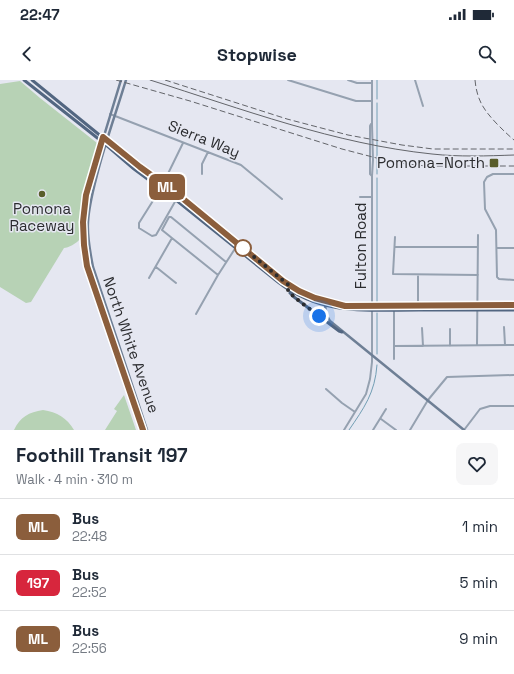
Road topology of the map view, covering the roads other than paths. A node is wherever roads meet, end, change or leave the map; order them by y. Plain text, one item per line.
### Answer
1 (24, 80) edge
2 (32, 80) edge
3 (121, 80) edge
4 (126, 80) edge
5 (288, 80) edge
6 (348, 80) edge
7 (415, 80) edge
8 (372, 81) edge
9 (371, 101) junction
10 (422, 106) dead end
11 (110, 114) junction
12 (116, 115) junction
13 (103, 137) junction
14 (101, 141) junction
15 (106, 142) junction
16 (184, 143) junction
17 (208, 152) junction
18 (202, 174) dead end
19 (514, 174) edge
20 (163, 184) junction
21 (161, 188) junction
22 (360, 197) dead end
23 (372, 197) junction
24 (282, 199) dead end
25 (176, 200) junction
26 (395, 236) dead end
27 (478, 236) dead end
28 (172, 238) junction
29 (238, 244) junction
30 (235, 247) junction
31 (395, 247) junction
32 (478, 247) junction
33 (496, 248) junction
34 (514, 248) edge
35 (226, 262) junction
36 (156, 267) junction
37 (218, 275) junction
38 (418, 275) junction
39 (478, 275) junction
40 (149, 278) dead end
41 (514, 280) edge
42 (176, 283) dead end
43 (290, 286) junction
44 (288, 290) junction
45 (326, 302) junction
46 (418, 305) junction
47 (326, 306) junction
48 (372, 306) junction
49 (477, 306) junction
50 (514, 306) edge
51 (371, 310) junction
52 (394, 310) junction
53 (418, 310) junction
54 (477, 310) junction
55 (514, 310) edge
56 (196, 314) dead end
57 (504, 327) dead end
58 (422, 328) dead end
59 (450, 329) dead end
60 (342, 332) junction
61 (477, 345) junction
62 (505, 345) junction
63 (514, 345) edge
64 (394, 346) junction
65 (423, 346) junction
66 (450, 346) junction
67 (371, 355) junction
68 (394, 358) dead end
69 (514, 375) edge
70 (326, 389) dead end
71 (428, 400) junction
72 (514, 406) edge
73 (386, 409) dead end
74 (355, 412) junction
75 (380, 419) junction
76 (143, 430) edge
77 (148, 430) edge
78 (344, 430) edge
79 (373, 430) edge
80 (396, 430) edge
81 (410, 430) edge
82 (464, 430) edge

1 - 14 main road
2 - 13 main road
3 - 11 main road, North White Avenue
4 - 12 main road, North White Avenue
5 - 9 street
6 - 8 street
7 - 10 street
8 - 9 street, Fulton Road
9 - 23 street, Fulton Road
11 - 12 street, Sierra Way
11 - 13 main road, North White Avenue
12 - 15 main road, North White Avenue
12 - 16 street, Sierra Way
13 - 14 main road, North White Avenue
13 - 15 main road
14 - 15 main road
14 - 76 main road, North White Avenue
15 - 20 main road
15 - 21 main road
15 - 77 main road, North White Avenue
16 - 17 street, Sierra Way
16 - 20 street
17 - 18 street
17 - 24 street, Sierra Way
19 - 33 street
20 - 21 street
20 - 29 main road
21 - 25 main road
21 - 25 street
22 - 23 street
23 - 48 street, Fulton Road
25 - 30 main road
26 - 31 street
27 - 32 street
28 - 35 street
28 - 36 street
28 - 37 street
29 - 30 street
29 - 43 main road
30 - 35 street
30 - 44 main road
31 - 32 street
31 - 38 street
32 - 39 street
33 - 34 street
33 - 41 street
35 - 37 street
36 - 40 street
36 - 42 street
37 - 56 street
38 - 39 street
38 - 46 street
39 - 49 street
43 - 44 street
43 - 45 main road
44 - 47 main road
44 - 60 main road
45 - 47 main road
45 - 48 main road
46 - 48 main road
46 - 49 main road
46 - 53 street
47 - 51 main road
47 - 60 main road
48 - 51 street, Fulton Road
49 - 50 main road
49 - 54 street
51 - 52 main road
51 - 67 street, Fulton Road
52 - 53 main road
52 - 64 street
53 - 54 main road
54 - 55 main road
54 - 61 street
57 - 62 street
58 - 65 street
59 - 66 street
60 - 67 main road
61 - 62 street
61 - 66 street
62 - 63 street
64 - 65 street
64 - 68 street
65 - 66 street
67 - 71 main road
67 - 74 street, Fulton Road
69 - 71 street
70 - 74 street
71 - 81 street
71 - 82 main road
72 - 82 street
73 - 75 street
74 - 78 street, Fulton Road
75 - 79 street
75 - 80 street

